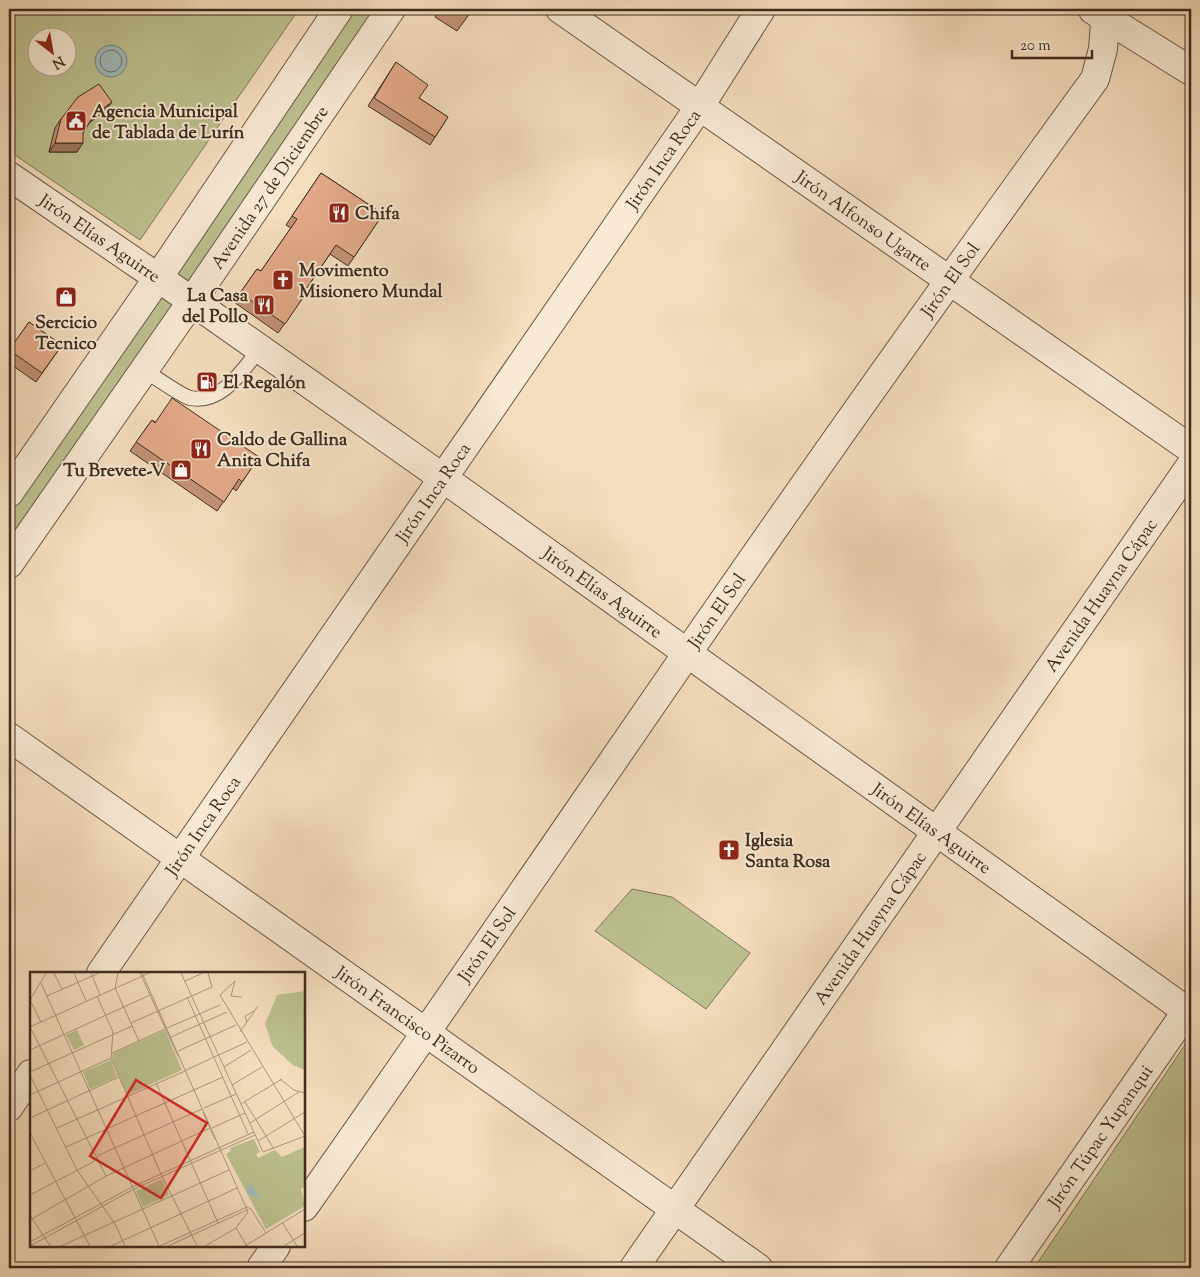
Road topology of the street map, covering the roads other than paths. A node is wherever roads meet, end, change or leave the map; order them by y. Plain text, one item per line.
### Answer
1 (339, 9) edge
2 (391, 9) edge
3 (560, 9) edge
4 (761, 9) edge
5 (1101, 12) edge
6 (1191, 71) edge
7 (700, 106) junction
8 (9, 176) edge
9 (158, 278) junction
10 (949, 280) junction
11 (192, 301) junction
12 (260, 349) junction
13 (144, 370) junction
14 (1191, 449) edge
15 (1191, 465) edge
16 (443, 478) junction
17 (9, 493) edge
18 (9, 564) edge
19 (688, 652) junction
20 (9, 737) edge
21 (936, 833) junction
22 (180, 859) junction
23 (102, 972) edge
24 (1190, 1010) edge
25 (426, 1033) junction
26 (30, 1076) edge
27 (9, 1107) edge
28 (305, 1206) edge
29 (675, 1209) junction
30 (275, 1247) edge
31 (260, 1268) edge
32 (634, 1268) edge
33 (758, 1268) edge
34 (1009, 1268) edge

1 - 9 street
2 - 11 street, Avenida 27 de Diciembre
3 - 7 street, Jirón Alfonso Ugarte
4 - 7 street, Jirón Inca Roca
5 - 6 street
5 - 10 street, Jirón El Sol
7 - 10 street, Jirón Alfonso Ugarte
7 - 16 street, Jirón Inca Roca
8 - 9 street, Jirón Elías Aguirre
9 - 11 street, Jirón Elías Aguirre
9 - 17 street
10 - 14 street, Jirón Alfonso Ugarte
10 - 19 street, Jirón El Sol
11 - 12 street, Jirón Elías Aguirre
11 - 13 street, Avenida 27 de Diciembre
12 - 13 lane
12 - 16 street, Jirón Elías Aguirre
13 - 18 street, Avenida 27 de Diciembre
15 - 21 street, Avenida Huayna Cápac
16 - 19 street, Jirón Elías Aguirre
16 - 22 street, Jirón Inca Roca
19 - 21 street, Jirón Elías Aguirre
19 - 25 street, Jirón El Sol
20 - 22 street, Jirón Francisco Pizarro
21 - 24 street, Jirón Elías Aguirre
21 - 29 street, Avenida Huayna Cápac
22 - 23 street, Jirón Inca Roca
22 - 25 street, Jirón Francisco Pizarro
24 - 34 street, Jirón Túpac Yupanqui
25 - 28 street, Jirón El Sol
25 - 29 street, Jirón Francisco Pizarro
26 - 27 street
29 - 32 street, Avenida Huayna Cápac
29 - 33 street, Jirón Francisco Pizarro
30 - 31 street

